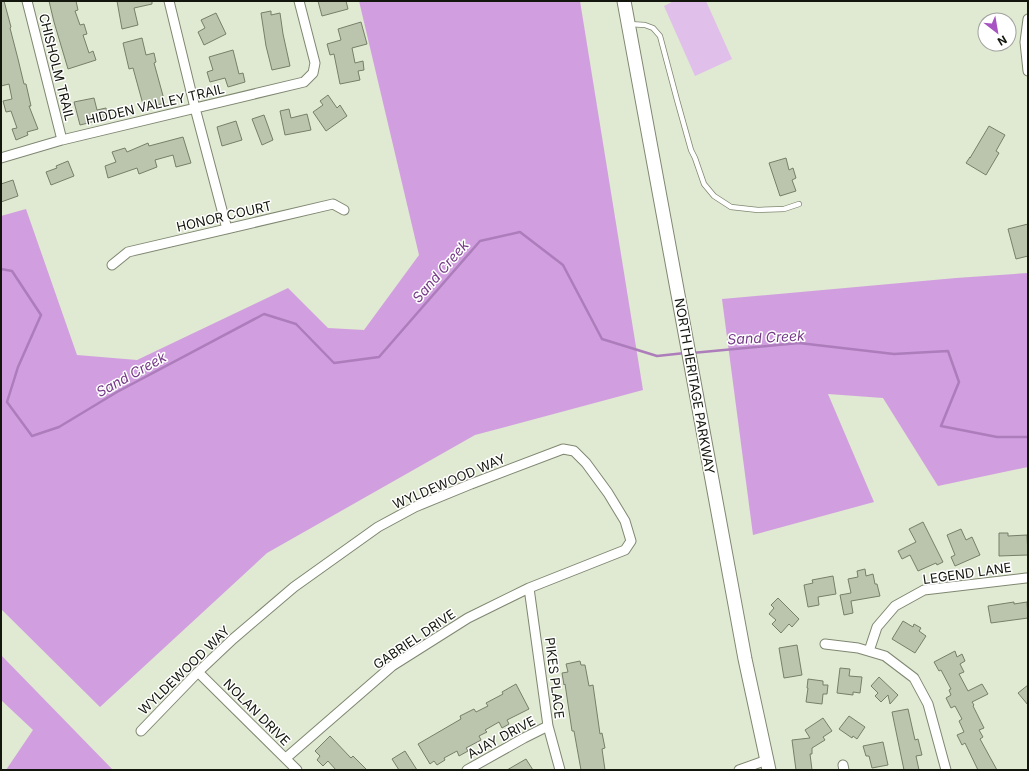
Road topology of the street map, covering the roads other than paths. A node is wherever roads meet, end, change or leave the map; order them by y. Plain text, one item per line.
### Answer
1 (27, 1) edge
2 (169, 1) edge
3 (299, 1) edge
4 (624, 1) edge
5 (1028, 19) edge
6 (628, 24) junction
7 (1028, 71) edge
8 (195, 108) junction
9 (62, 140) junction
10 (1, 158) edge
11 (799, 204) dead end
12 (344, 210) dead end
13 (227, 229) junction
14 (112, 265) dead end
15 (1028, 578) edge
16 (530, 588) junction
17 (825, 644) dead end
18 (869, 652) junction
19 (198, 672) junction
20 (548, 726) junction
21 (141, 731) dead end
22 (286, 758) junction
23 (768, 765) edge
24 (297, 770) edge
25 (467, 770) edge
26 (560, 770) edge
27 (739, 770) edge
28 (946, 770) edge

1 - 9 street, CHISHOLM TRAIL
2 - 8 street
3 - 8 street, HIDDEN VALLEY TRAIL
4 - 6 main road, NORTH HERITAGE PARKWAY
5 - 7 street
6 - 11 lane
6 - 23 main road, NORTH HERITAGE PARKWAY
8 - 9 street, HIDDEN VALLEY TRAIL
8 - 13 street
9 - 10 street, HIDDEN VALLEY TRAIL
12 - 13 street, HONOR COURT
13 - 14 street, HONOR COURT
15 - 18 street, LEGEND LANE
16 - 19 street, WYLDEWOOD WAY
16 - 20 street, PIKES PLACE
16 - 22 street, GABRIEL DRIVE
17 - 18 street
18 - 28 street
19 - 21 street, WYLDEWOOD WAY
19 - 22 street, NOLAN DRIVE
20 - 25 street, AJAY DRIVE
20 - 26 street, PIKES PLACE
22 - 24 street, NOLAN DRIVE
23 - 27 street

